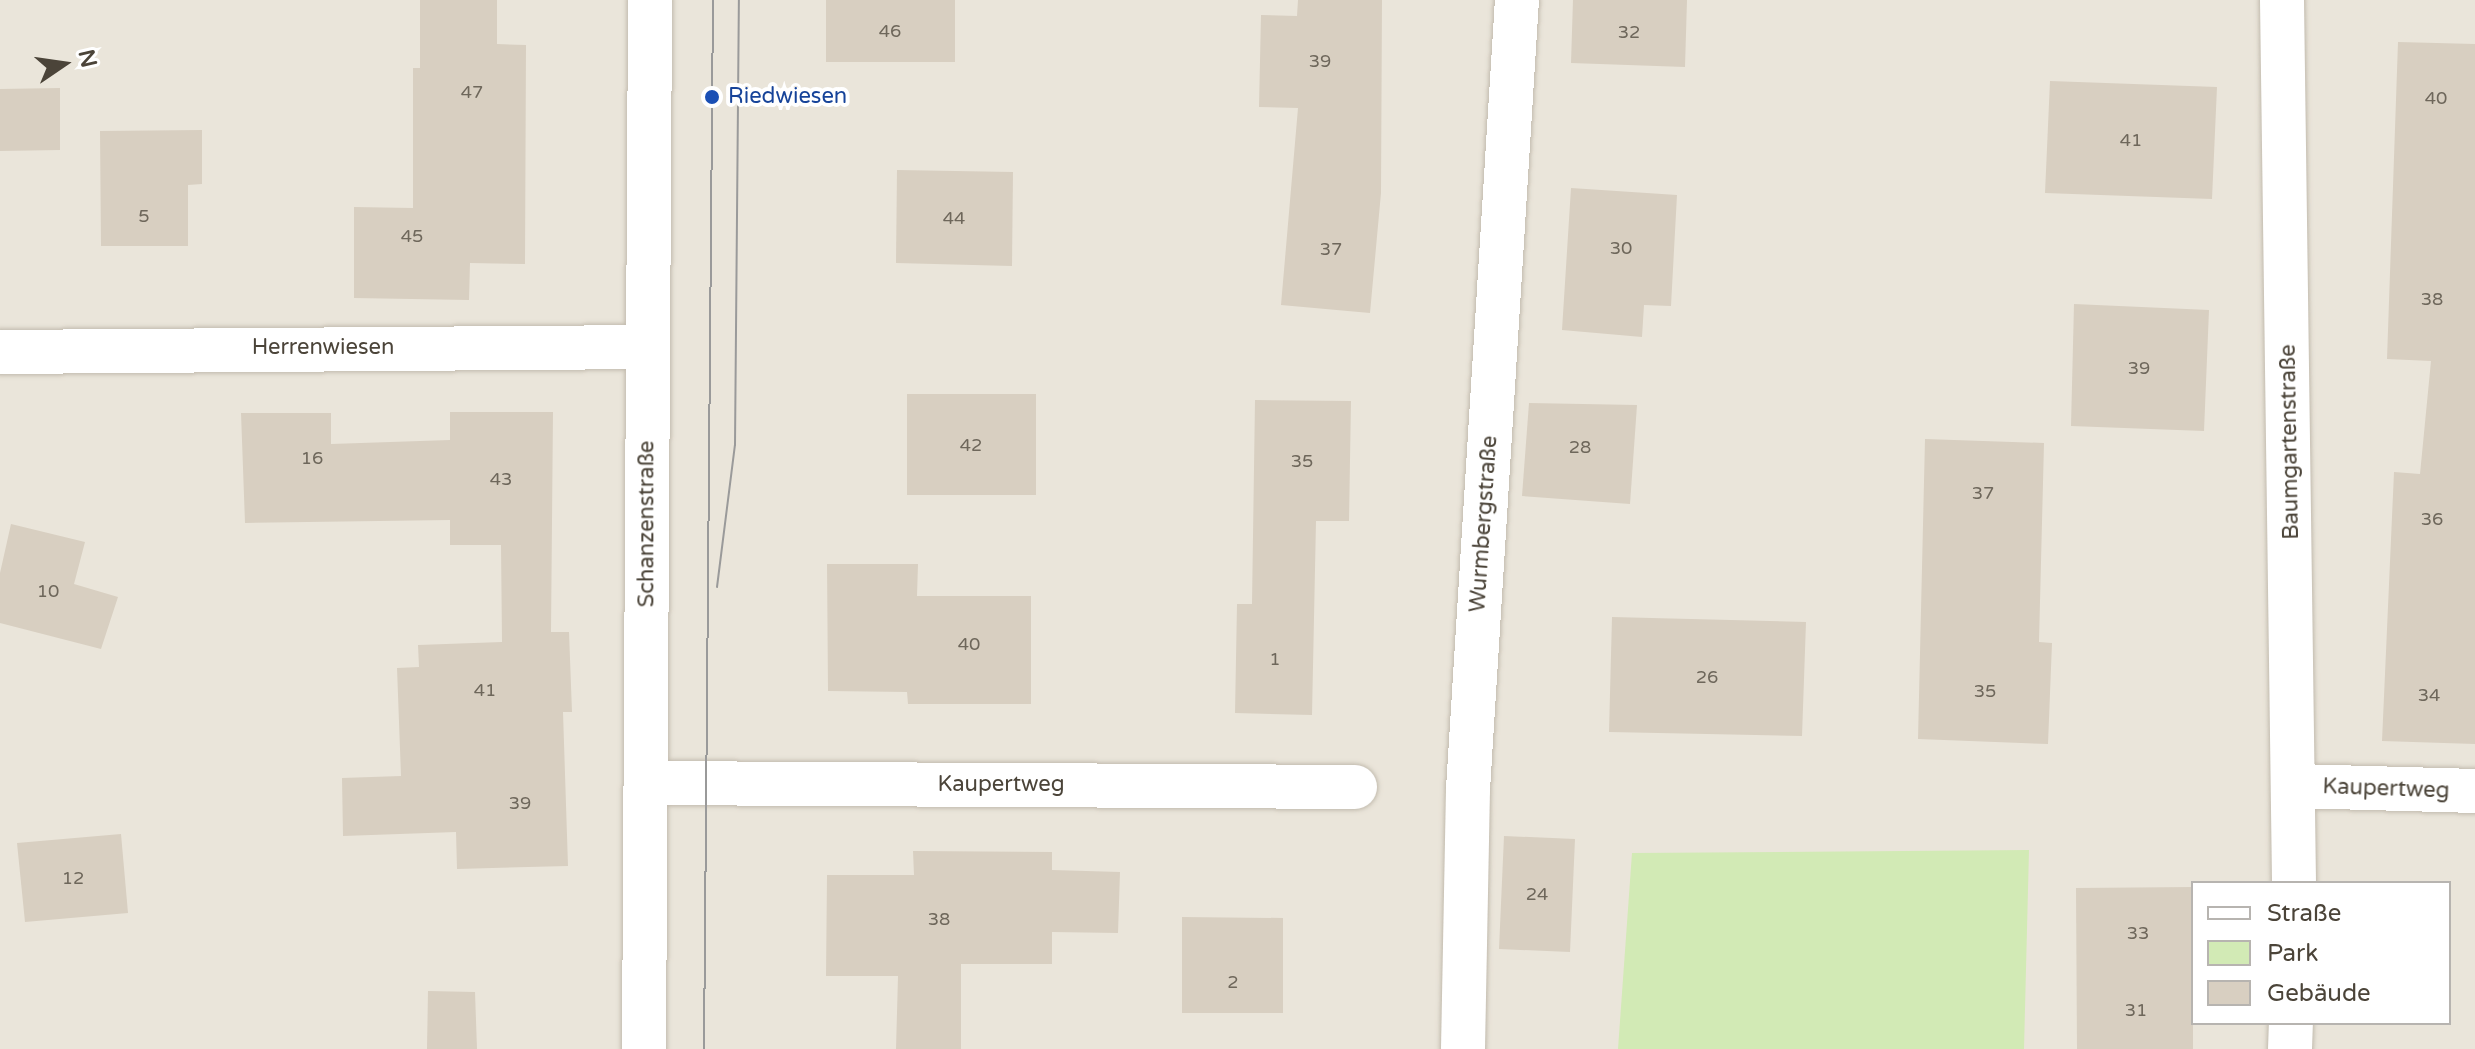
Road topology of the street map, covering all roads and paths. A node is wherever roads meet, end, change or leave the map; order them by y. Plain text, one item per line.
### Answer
1 (650, 0) edge
2 (1517, 0) edge
3 (2282, 0) edge
4 (646, 347) junction
5 (0, 352) edge
6 (647, 783) junction
7 (2297, 786) junction
8 (1355, 787) dead end
9 (2475, 791) edge
10 (2294, 881) edge
11 (2291, 1025) edge
12 (644, 1049) edge
13 (1463, 1049) edge
14 (2290, 1049) edge

1 - 4 street, Schanzenstraße
2 - 13 street, Wurmbergstraße
3 - 7 street, Baumgartenstraße
4 - 5 street, Herrenwiesen
4 - 6 street, Schanzenstraße
6 - 8 street, Kaupertweg
6 - 12 street, Schanzenstraße
7 - 9 street, Kaupertweg
7 - 10 street, Baumgartenstraße
11 - 14 street

